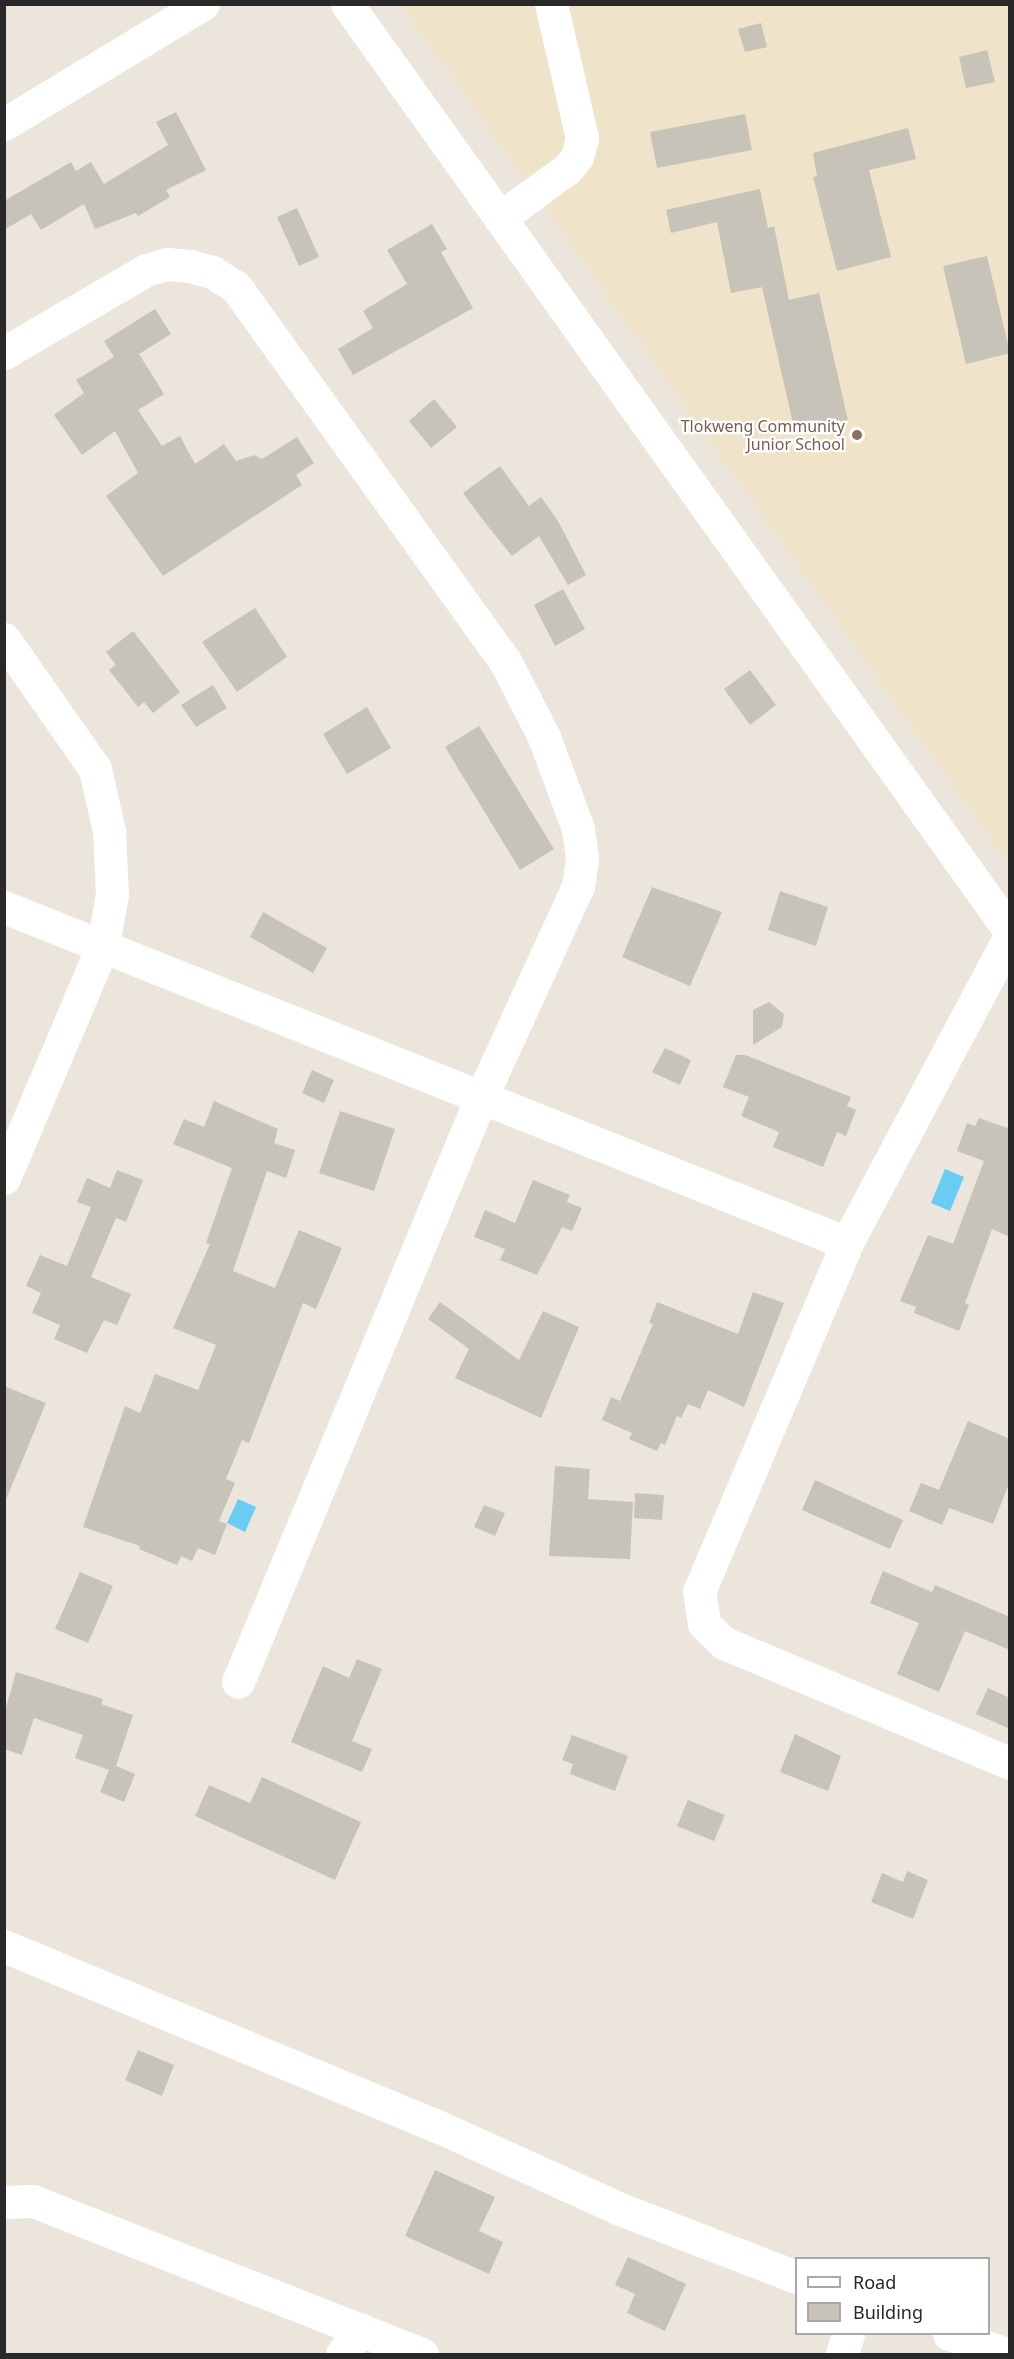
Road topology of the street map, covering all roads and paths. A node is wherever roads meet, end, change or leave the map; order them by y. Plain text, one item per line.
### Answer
1 (203, 4) edge
2 (347, 4) edge
3 (551, 4) edge
4 (4, 124) edge
5 (500, 218) junction
6 (4, 353) edge
7 (4, 639) edge
8 (4, 907) edge
9 (1010, 932) edge
10 (1010, 936) edge
11 (103, 945) junction
12 (480, 1100) junction
13 (4, 1178) edge
14 (847, 1243) junction
15 (238, 1682) dead end
16 (1010, 1763) edge
17 (4, 1946) edge
18 (4, 2202) edge
19 (795, 2277) edge
20 (848, 2335) edge
21 (952, 2335) edge
22 (351, 2342) edge
23 (422, 2355) edge
24 (842, 2355) edge
25 (1007, 2355) edge

1 - 4 street
2 - 5 street
3 - 5 street
5 - 9 street
6 - 12 street
7 - 11 street
8 - 11 street
10 - 14 street
11 - 12 street
11 - 13 street
12 - 14 street
12 - 15 street
14 - 16 street
17 - 19 street
18 - 22 street
20 - 24 street
21 - 25 street
22 - 23 street

